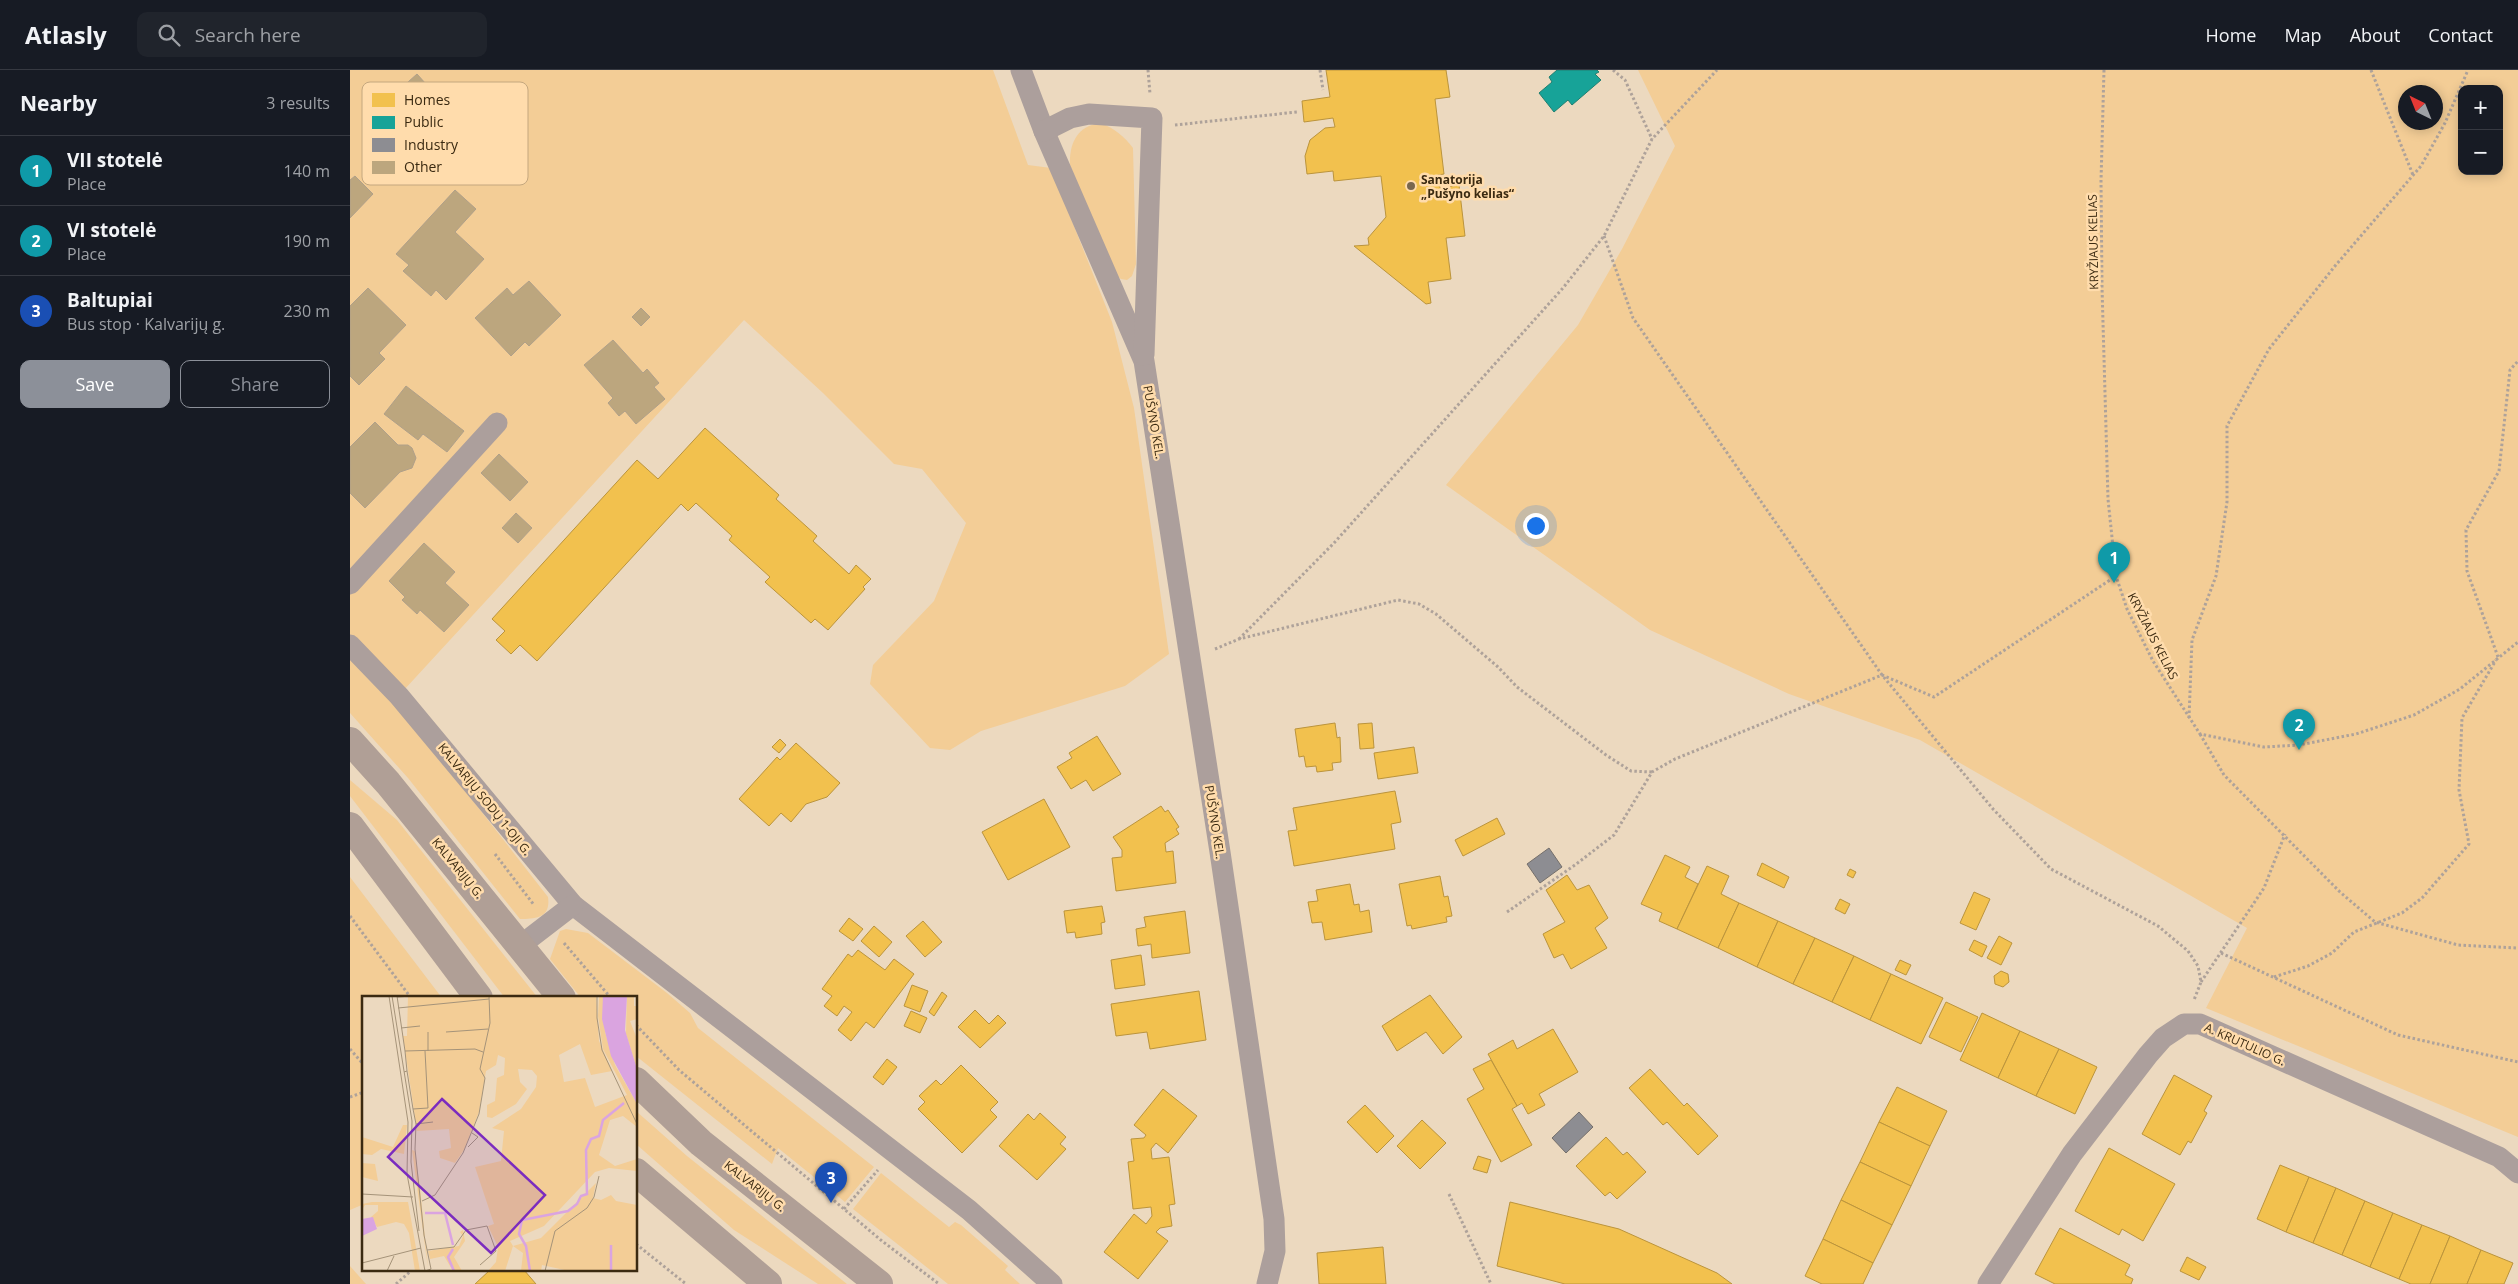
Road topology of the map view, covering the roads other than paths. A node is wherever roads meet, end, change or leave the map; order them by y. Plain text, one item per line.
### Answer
1 (1021, 70) edge
2 (1044, 131) junction
3 (1144, 361) junction
4 (497, 423) dead end
5 (350, 584) edge
6 (350, 645) edge
7 (350, 741) edge
8 (350, 826) edge
9 (573, 905) junction
10 (521, 945) junction
11 (478, 996) edge
12 (560, 996) edge
13 (638, 1082) edge
14 (2518, 1173) edge
15 (638, 1174) edge
16 (768, 1284) edge
17 (879, 1284) edge
18 (1052, 1284) edge
19 (1267, 1284) edge
20 (1988, 1284) edge

1 - 2 street, PUŠYNO KEL.
2 - 3 street, PUŠYNO KEL.
2 - 3 street, PUŠYNO KEL.
3 - 19 street, PUŠYNO KEL.
4 - 5 street
6 - 9 street, KALVARIJŲ SODŲ 1-OJI G.
7 - 10 main road, KALVARIJŲ G.
8 - 11 main road
9 - 10 street
9 - 18 street, KALVARIJŲ SODŲ 1-OJI G.
10 - 12 main road, KALVARIJŲ G.
13 - 17 main road, KALVARIJŲ G.
14 - 20 street, A. KRUTULIO G.
15 - 16 main road

